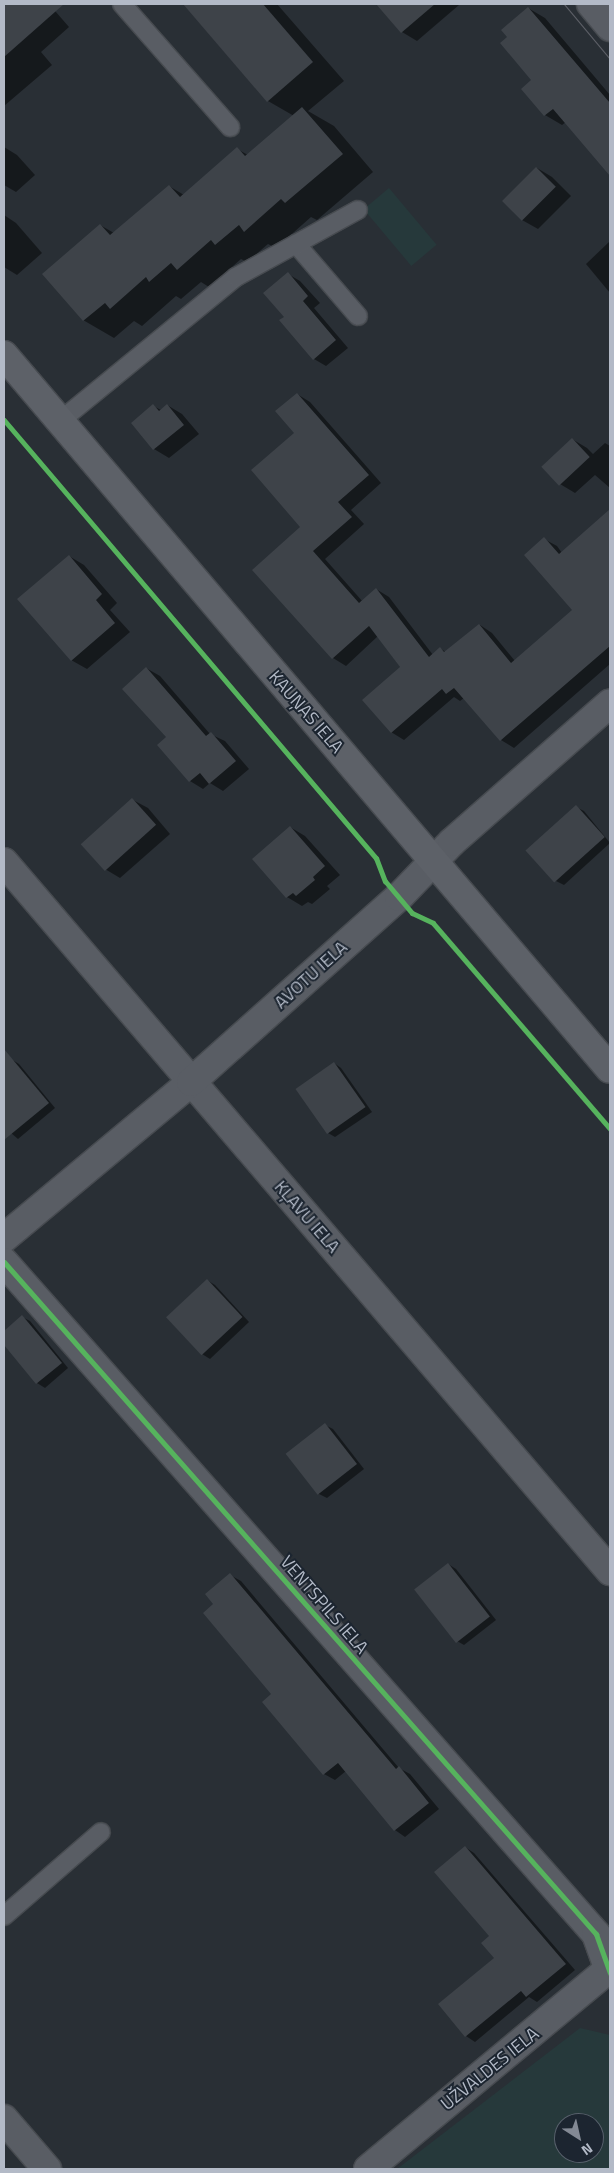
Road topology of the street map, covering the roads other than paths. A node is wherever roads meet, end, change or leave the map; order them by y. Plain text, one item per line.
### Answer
1 (122, 4) edge
2 (591, 4) edge
3 (610, 27) edge
4 (230, 127) dead end
5 (358, 210) dead end
6 (296, 244) junction
7 (358, 316) dead end
8 (4, 355) edge
9 (60, 421) junction
10 (610, 703) edge
11 (4, 862) edge
12 (434, 862) junction
13 (610, 1069) edge
14 (191, 1082) junction
15 (4, 1238) edge
16 (4, 1262) edge
17 (610, 1571) edge
18 (101, 1832) dead end
19 (4, 1916) edge
20 (610, 1971) edge
21 (4, 2119) edge
22 (47, 2169) edge
23 (368, 2169) edge

1 - 4 lane
2 - 3 street
5 - 6 lane
6 - 7 lane
6 - 9 lane
8 - 9 street, KAUŅAS IELA
9 - 12 street, KAUŅAS IELA
10 - 12 street, AVOTU IELA
11 - 14 street, KĻAVU IELA
12 - 13 street, KAUŅAS IELA
12 - 14 street, AVOTU IELA
14 - 15 street, AVOTU IELA
14 - 17 street, KĻAVU IELA
16 - 20 street, VENTSPILS IELA
18 - 19 lane
20 - 23 street, UŽVALDES IELA
21 - 22 street

